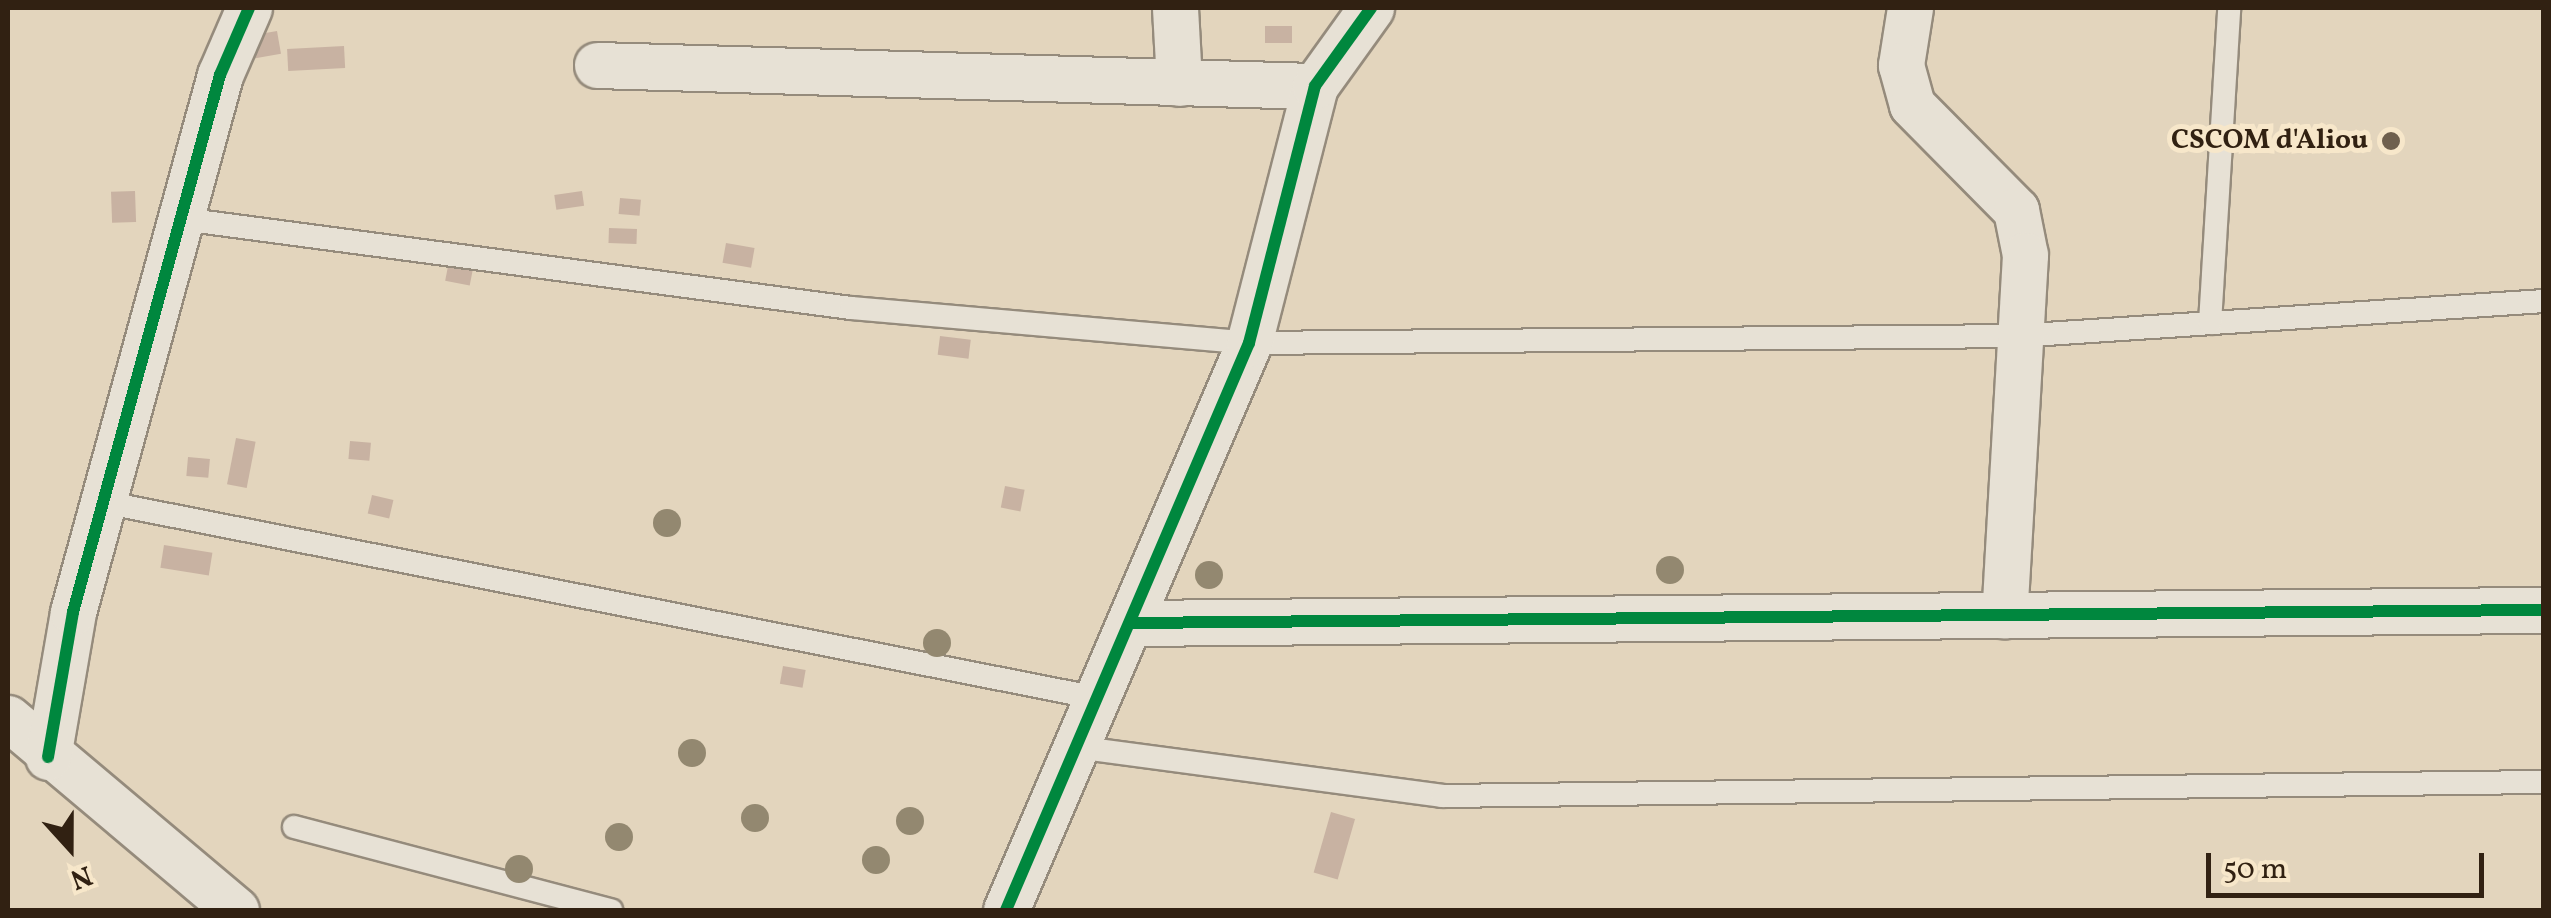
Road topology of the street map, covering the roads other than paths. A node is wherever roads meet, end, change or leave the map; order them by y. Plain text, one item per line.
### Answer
1 (250, 8) edge
2 (1174, 8) edge
3 (1371, 8) edge
4 (1910, 8) edge
5 (2230, 8) edge
6 (597, 65) dead end
7 (1179, 83) junction
8 (1315, 86) junction
9 (182, 219) junction
10 (2544, 301) edge
11 (2210, 323) junction
12 (2016, 336) junction
13 (1249, 343) junction
14 (103, 502) junction
15 (2544, 610) edge
16 (2004, 615) junction
17 (1130, 623) junction
18 (1097, 698) junction
19 (8, 718) edge
20 (1076, 747) junction
21 (48, 757) junction
22 (2544, 782) edge
23 (294, 827) dead end
24 (236, 910) edge
25 (612, 910) edge
26 (1006, 910) edge

1 - 9 street
2 - 7 street
3 - 8 street
4 - 12 street
5 - 11 lane
6 - 7 street
7 - 8 street
8 - 13 street
9 - 13 lane
9 - 14 street
10 - 11 lane
11 - 12 lane
12 - 13 lane
12 - 16 street
13 - 17 street
14 - 18 lane
14 - 21 street
15 - 16 street
16 - 17 street
17 - 18 street
18 - 20 street
19 - 21 street
20 - 22 lane
20 - 26 street
21 - 24 street
23 - 25 lane

